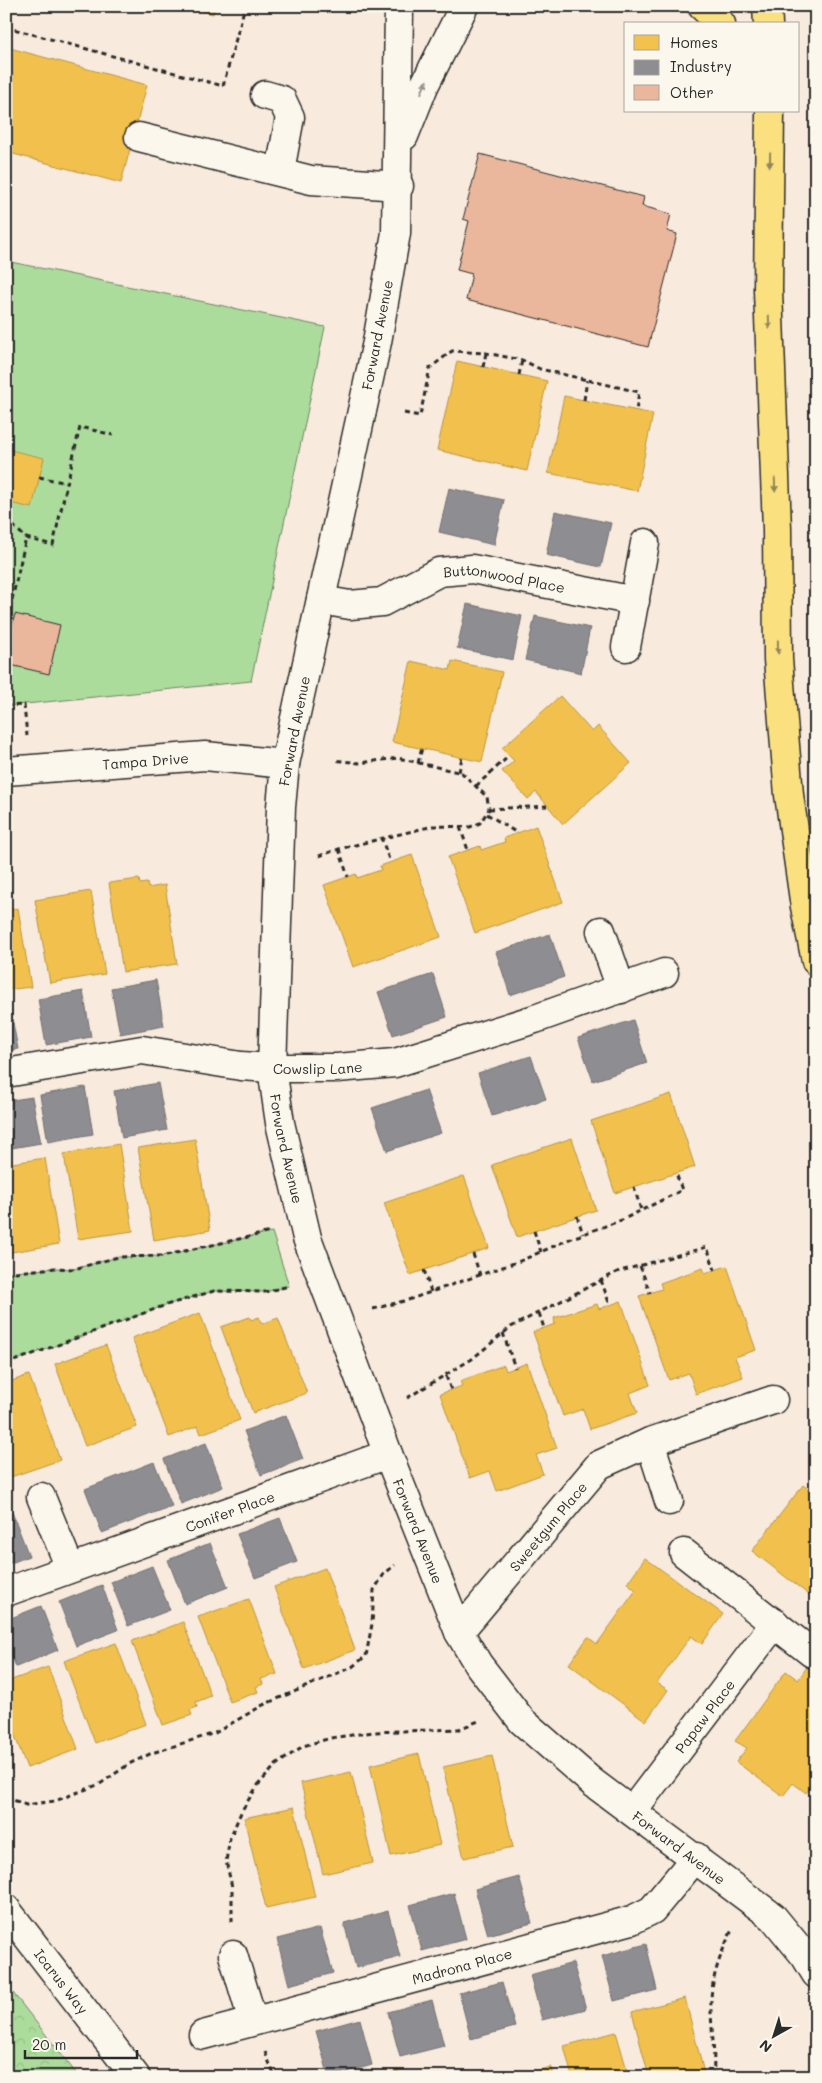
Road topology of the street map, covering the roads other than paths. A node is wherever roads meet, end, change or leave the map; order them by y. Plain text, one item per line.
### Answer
1 (399, 6) edge
2 (464, 6) edge
3 (702, 6) edge
4 (767, 6) edge
5 (719, 22) edge
6 (768, 22) edge
7 (265, 95) dead end
8 (770, 112) edge
9 (139, 137) dead end
10 (398, 148) junction
11 (280, 171) junction
12 (399, 186) junction
13 (645, 543) dead end
14 (321, 600) junction
15 (634, 600) junction
16 (626, 647) dead end
17 (285, 764) junction
18 (6, 770) edge
19 (601, 931) dead end
20 (816, 960) edge
21 (664, 973) dead end
22 (621, 988) junction
23 (272, 1068) junction
24 (6, 1073) edge
25 (774, 1400) dead end
26 (650, 1442) junction
27 (388, 1454) junction
28 (41, 1497) dead end
29 (669, 1501) dead end
30 (684, 1553) dead end
31 (70, 1568) junction
32 (6, 1592) edge
33 (775, 1623) junction
34 (459, 1632) junction
35 (812, 1653) dead end
36 (633, 1810) junction
37 (696, 1857) junction
38 (6, 1908) edge
39 (233, 1955) road end
40 (816, 1974) edge
41 (253, 2021) junction
42 (203, 2034) dead end
43 (136, 2077) edge

1 - 10 street, Forward Avenue
10 -> 2 street, Forward Avenue
3 - 5 highway
4 - 6 highway
7 - 11 street
8 -> 20 highway
9 - 11 street
10 - 12 street, Forward Avenue
11 - 12 street
12 - 14 street, Forward Avenue
13 - 15 street
14 - 15 street, Buttonwood Place
14 - 17 street, Forward Avenue
15 - 16 street
17 - 18 street, Tampa Drive
17 - 23 street, Forward Avenue
19 - 22 street
21 - 22 street, Cowslip Lane
22 - 23 street, Cowslip Lane
23 - 24 street, Cowslip Lane
23 - 27 street, Forward Avenue
25 - 26 street, Sweetgum Place
26 - 29 street
26 - 34 street, Sweetgum Place
27 - 31 street, Conifer Place
27 - 34 street, Forward Avenue
28 - 31 street
30 - 33 street
31 - 32 street, Conifer Place
33 - 35 street
33 - 36 street, Papaw Place
34 - 36 street, Forward Avenue
36 - 37 street, Forward Avenue
37 - 40 street, Forward Avenue
37 - 41 street, Madrona Place
38 - 43 street, Icarus Way
39 - 41 street
41 - 42 street, Madrona Place

